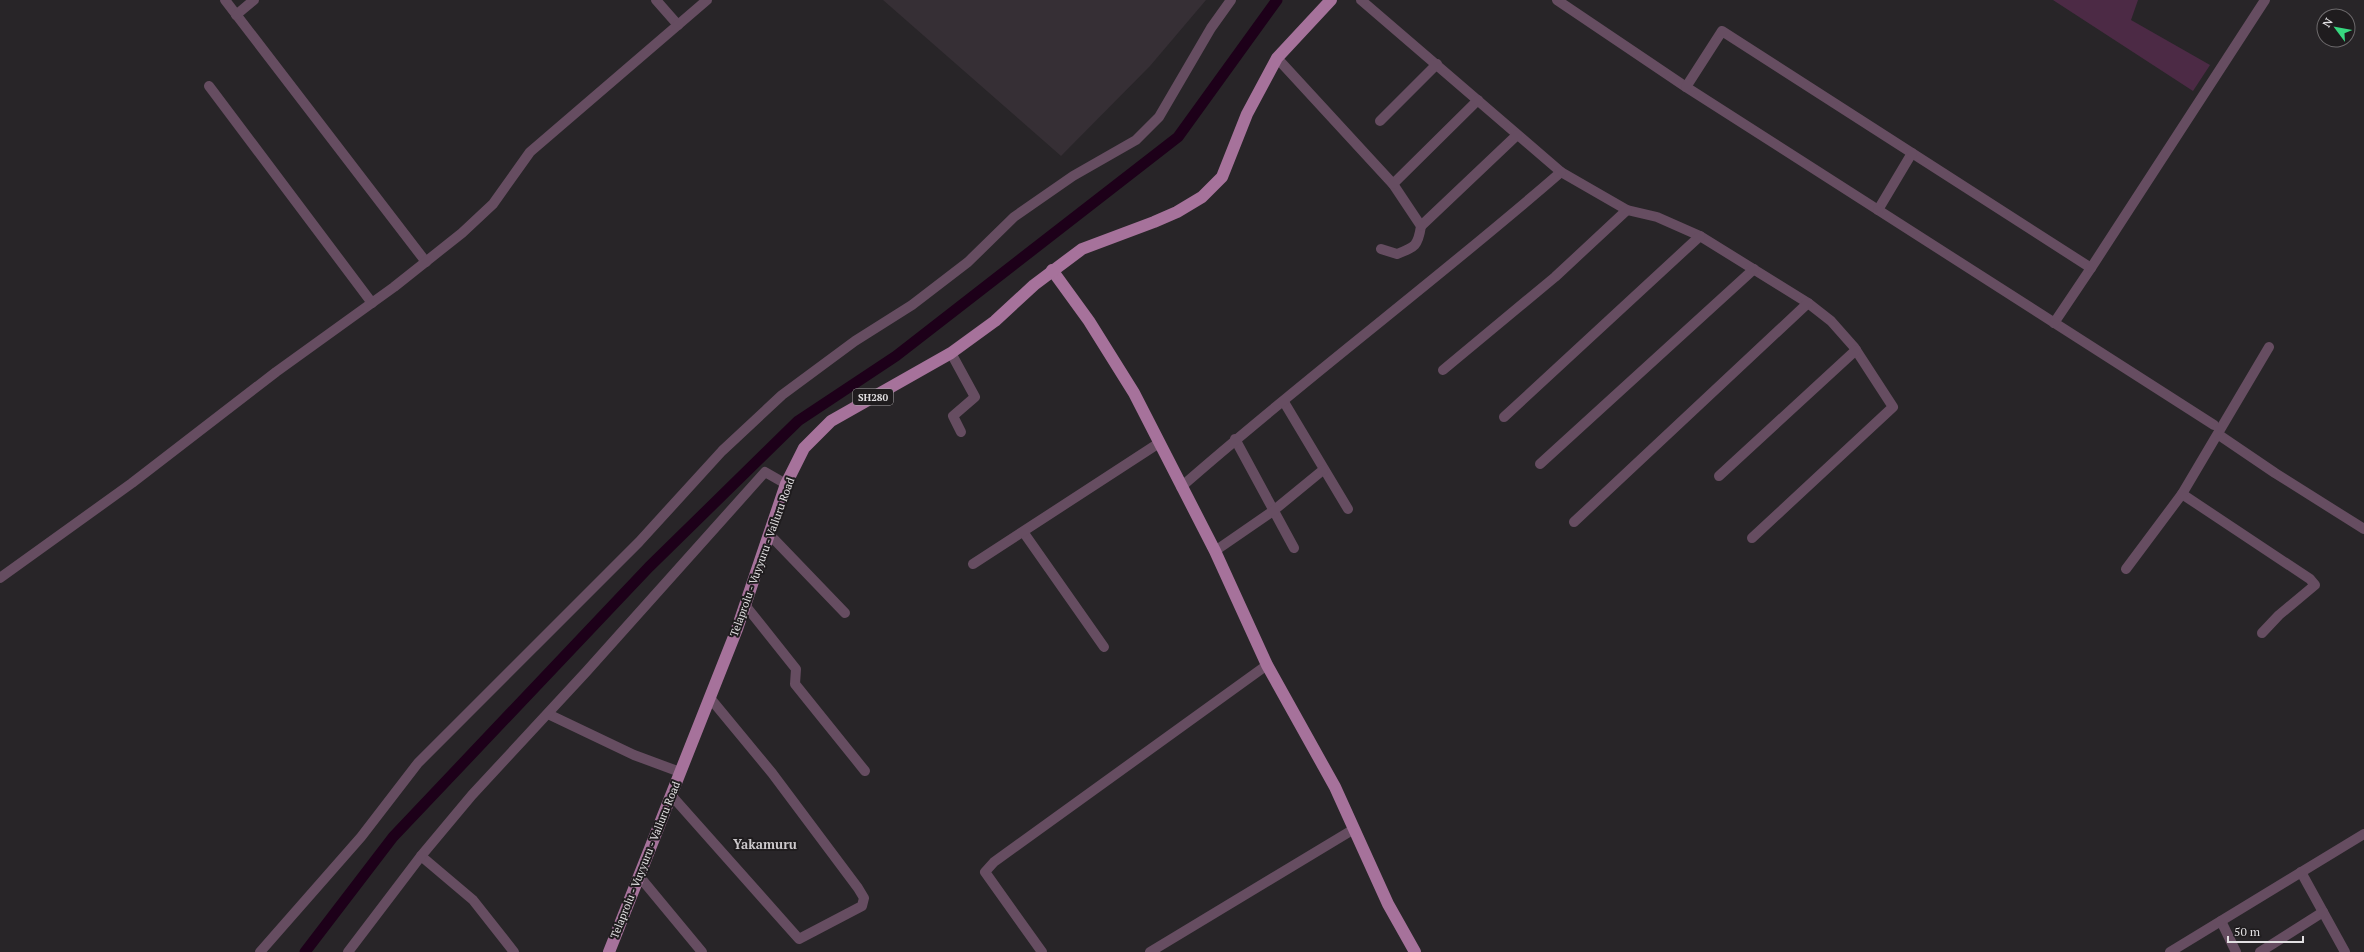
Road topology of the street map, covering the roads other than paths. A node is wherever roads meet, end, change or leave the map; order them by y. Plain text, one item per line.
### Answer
1 (225, 0) edge
2 (254, 0) edge
3 (656, 0) edge
4 (707, 0) edge
5 (1231, 0) edge
6 (1331, 0) edge
7 (1361, 0) edge
8 (1557, 0) edge
9 (2265, 0) edge
10 (236, 15) junction
11 (678, 25) junction
12 (1277, 58) junction
13 (1437, 64) junction
14 (209, 86) dead end
15 (1686, 87) junction
16 (1478, 100) junction
17 (1380, 121) dead end
18 (1517, 135) junction
19 (1912, 153) junction
20 (1561, 172) junction
21 (1393, 184) junction
22 (1627, 210) junction
23 (1878, 210) junction
24 (1421, 226) junction
25 (1700, 236) junction
26 (1381, 249) dead end
27 (426, 262) junction
28 (2091, 268) junction
29 (1754, 269) junction
30 (1052, 270) junction
31 (372, 303) junction
32 (1808, 303) junction
33 (2054, 323) junction
34 (2269, 347) dead end
35 (1856, 350) junction
36 (951, 354) junction
37 (1443, 370) dead end
38 (1284, 402) junction
39 (1504, 417) dead end
40 (2214, 425) dead end
41 (961, 432) dead end
42 (2219, 435) junction
43 (1235, 440) junction
44 (1159, 443) junction
45 (1540, 464) dead end
46 (1323, 470) junction
47 (1719, 476) dead end
48 (786, 484) junction
49 (1182, 487) junction
50 (2182, 494) junction
51 (1348, 509) dead end
52 (1273, 511) junction
53 (1574, 522) dead end
54 (2364, 529) edge
55 (1024, 533) junction
56 (769, 534) junction
57 (1752, 538) dead end
58 (1294, 548) dead end
59 (1216, 551) junction
60 (973, 564) dead end
61 (2126, 569) dead end
62 (0, 578) edge
63 (745, 605) junction
64 (845, 613) dead end
65 (2262, 633) dead end
66 (1104, 647) dead end
67 (1267, 665) junction
68 (710, 698) junction
69 (548, 714) junction
70 (865, 771) dead end
71 (680, 772) junction
72 (671, 795) junction
73 (1354, 829) junction
74 (2364, 834) edge
75 (421, 856) junction
76 (2301, 872) junction
77 (639, 876) junction
78 (2323, 912) junction
79 (2221, 921) junction
80 (260, 952) edge
81 (348, 952) edge
82 (514, 952) edge
83 (609, 952) edge
84 (702, 952) edge
85 (1042, 952) edge
86 (1150, 952) edge
87 (1415, 952) edge
88 (2170, 952) edge
89 (2236, 952) edge
90 (2260, 952) edge
91 (2346, 952) edge

1 - 10 street
2 - 10 street
3 - 11 street
4 - 11 street
5 - 80 street
6 - 12 main road, Telaprolu - Vuyyuru - Valluru Road / SH280
7 - 13 street
8 - 15 street
9 - 28 street
10 - 27 street
11 - 27 street
12 - 21 street
12 - 30 main road, Telaprolu - Vuyyuru - Valluru Road / SH280
13 - 16 street
13 - 17 street
14 - 31 street
15 - 19 street
15 - 23 street
16 - 18 street
16 - 21 street
18 - 20 street
18 - 24 street
19 - 23 street
19 - 28 street
20 - 22 street
20 - 38 street
21 - 24 street
22 - 25 street
22 - 37 street
23 - 33 street
24 - 26 street
25 - 29 street
25 - 39 street
27 - 31 street
28 - 33 street
29 - 32 street
29 - 45 street
30 - 36 main road, Telaprolu - Vuyyuru - Valluru Road / SH280
30 - 44 main road
31 - 62 street
32 - 35 street
32 - 53 street
33 - 40 street
34 - 42 street
35 - 47 street
35 - 57 street
36 - 41 street
36 - 48 main road, Telaprolu - Vuyyuru - Valluru Road / SH280
38 - 43 street
38 - 46 street
42 - 50 street
42 - 54 street
43 - 49 street
43 - 52 street
44 - 49 main road
44 - 55 street
46 - 51 street
46 - 52 street
48 - 56 main road, Telaprolu - Vuyyuru - Valluru Road / SH280
48 - 69 street
49 - 59 main road
50 - 61 street
50 - 65 street
52 - 58 street
52 - 59 street
55 - 60 street
55 - 66 street
56 - 63 main road, Telaprolu - Vuyyuru - Valluru Road / SH280
56 - 64 street
59 - 67 main road
63 - 68 main road, Telaprolu - Vuyyuru - Valluru Road / SH280
63 - 70 street
67 - 73 main road
67 - 85 street
68 - 71 main road, Telaprolu - Vuyyuru - Valluru Road / SH280
68 - 72 street
69 - 71 street
69 - 75 street
71 - 72 main road, Telaprolu - Vuyyuru - Valluru Road / SH280
72 - 77 main road, Telaprolu - Vuyyuru - Valluru Road / SH280
73 - 86 street
73 - 87 main road
74 - 76 street
75 - 81 street
75 - 82 street
76 - 78 street
76 - 79 street
77 - 83 main road, Telaprolu - Vuyyuru - Valluru Road / SH280
77 - 84 street
78 - 90 street
78 - 91 street
79 - 88 street
79 - 89 street

